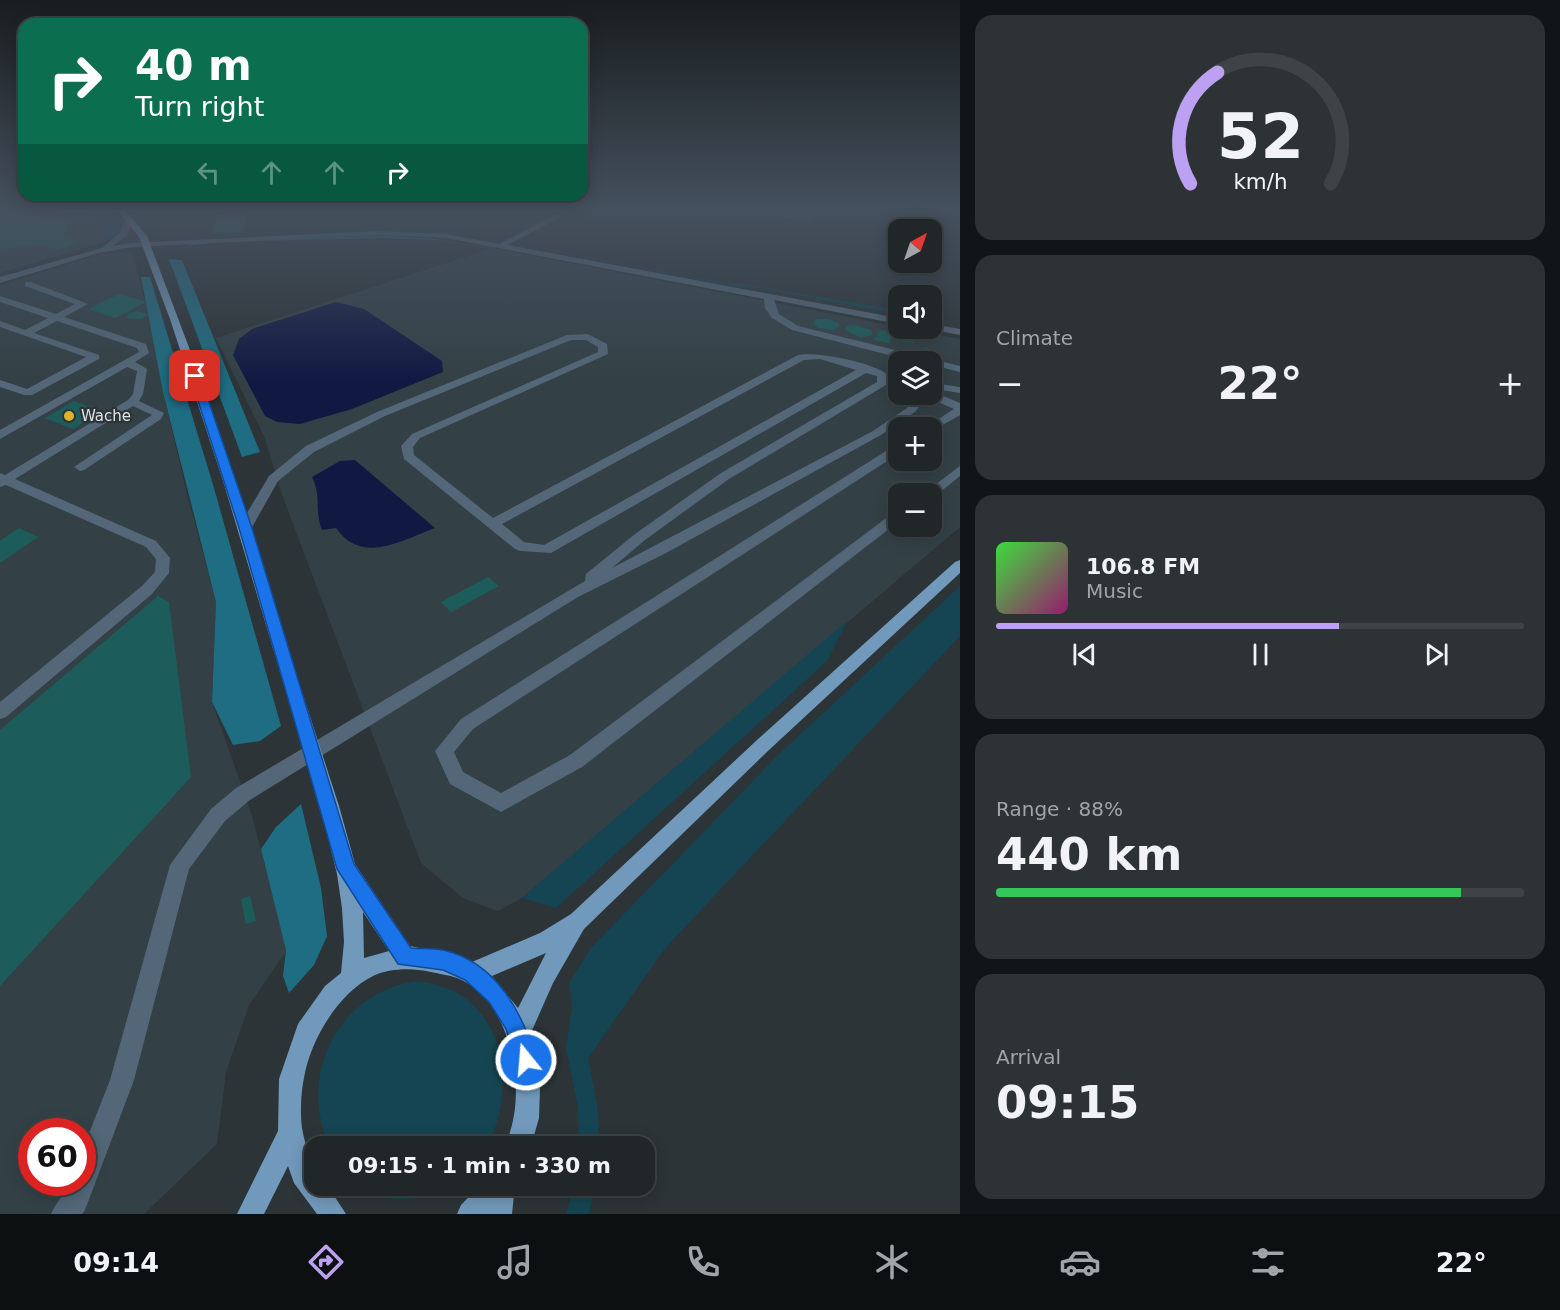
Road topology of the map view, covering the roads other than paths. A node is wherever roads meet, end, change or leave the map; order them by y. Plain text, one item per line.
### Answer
1 (42, 268) edge
2 (155, 268) edge
3 (617, 268) edge
4 (0, 280) edge
5 (28, 284) dead end
6 (769, 296) junction
7 (0, 299) edge
8 (56, 317) junction
9 (888, 319) edge
10 (2, 326) edge
11 (942, 329) edge
12 (26, 333) junction
13 (960, 333) edge
14 (888, 351) edge
15 (127, 363) junction
16 (942, 365) edge
17 (867, 368) junction
18 (960, 369) edge
19 (0, 383) edge
20 (942, 387) edge
21 (960, 390) edge
22 (135, 398) junction
23 (942, 401) edge
24 (916, 405) edge
25 (960, 409) edge
26 (0, 420) edge
27 (942, 421) edge
28 (15, 427) junction
29 (0, 435) edge
30 (888, 455) edge
31 (80, 467) dead end
32 (960, 470) edge
33 (2, 480) edge
34 (942, 484) edge
35 (492, 524) junction
36 (888, 524) edge
37 (245, 528) junction
38 (960, 565) edge
39 (573, 593) junction
40 (0, 712) edge
41 (346, 869) junction
42 (578, 921) junction
43 (405, 957) junction
44 (472, 973) junction
45 (352, 976) junction
46 (518, 1035) junction
47 (289, 1136) junction
48 (520, 1136) edge
49 (489, 1196) edge
50 (499, 1196) edge
51 (64, 1214) edge
52 (250, 1214) edge
53 (333, 1214) edge
54 (470, 1214) edge
55 (498, 1214) edge

1 - 4 street
2 - 37 main road
3 - 6 street
5 - 8 street
6 - 9 street
6 - 14 street
7 - 8 street
8 - 12 street
8 - 15 street
10 - 12 street
11 - 13 street
12 - 19 street
15 - 22 street
15 - 28 street
16 - 18 street
17 - 35 street
17 - 35 street
17 - 39 street
20 - 21 street
22 - 31 street
22 - 33 street
23 - 25 street
24 - 39 street
25 - 27 street
26 - 28 street
28 - 29 street
30 - 36 street
32 - 34 street
33 - 40 street
35 - 37 street
37 - 41 main road
38 - 42 main road
39 - 51 street
41 - 43 main road
41 - 45 main road
42 - 44 main road
42 - 46 main road
43 - 44 main road
43 - 45 main road
44 - 46 main road
45 - 47 main road
46 - 48 main road
47 - 52 main road
47 - 53 main road
49 - 54 main road
50 - 55 main road

